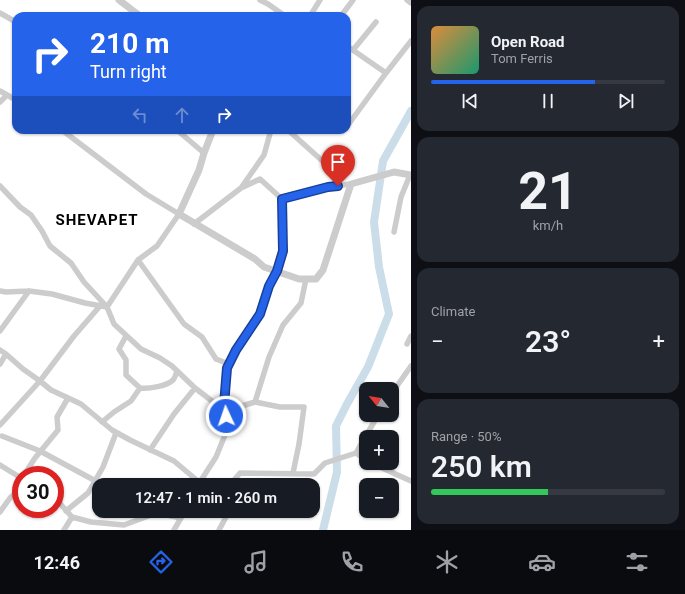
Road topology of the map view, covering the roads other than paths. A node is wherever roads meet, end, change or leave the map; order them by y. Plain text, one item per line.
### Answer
1 (118, 0) edge
2 (260, 0) edge
3 (320, 0) edge
4 (353, 0) edge
5 (407, 0) edge
6 (411, 3) edge
7 (0, 12) edge
8 (134, 12) edge
9 (279, 12) edge
10 (312, 12) edge
11 (344, 12) edge
12 (12, 20) edge
13 (376, 22) dead end
14 (411, 41) edge
15 (353, 50) joint
16 (386, 73) junction
17 (0, 91) edge
18 (7, 95) junction
19 (12, 98) edge
20 (0, 102) edge
21 (351, 122) edge
22 (67, 134) edge
23 (182, 134) edge
24 (211, 134) edge
25 (270, 134) edge
26 (292, 134) edge
27 (204, 153) junction
28 (410, 175) edge
29 (351, 184) junction
30 (0, 186) edge
31 (338, 186) junction
32 (241, 188) junction
33 (282, 199) junction
34 (179, 214) junction
35 (194, 224) junction
36 (394, 232) dead end
37 (138, 260) junction
38 (277, 271) junction
39 (306, 279) junction
40 (0, 291) edge
41 (29, 291) junction
42 (100, 306) junction
43 (107, 307) junction
44 (0, 331) edge
45 (126, 336) junction
46 (411, 336) edge
47 (407, 344) dead end
48 (0, 350) edge
49 (6, 354) junction
50 (0, 364) edge
51 (229, 364) junction
52 (411, 366) edge
53 (177, 371) junction
54 (40, 381) junction
55 (399, 383) edge
56 (140, 388) junction
57 (195, 388) junction
58 (68, 398) junction
59 (254, 402) junction
60 (226, 411) junction
61 (102, 422) junction
62 (374, 422) edge
63 (0, 426) edge
64 (116, 433) junction
65 (2, 436) dead end
66 (150, 450) junction
67 (40, 451) junction
68 (356, 453) junction
69 (359, 455) edge
70 (0, 465) edge
71 (30, 466) edge
72 (387, 470) edge
73 (12, 472) edge
74 (293, 473) junction
75 (92, 478) edge
76 (96, 478) edge
77 (193, 478) edge
78 (204, 478) edge
79 (236, 478) edge
80 (411, 480) edge
81 (92, 486) edge
82 (12, 496) edge
83 (64, 509) edge
84 (66, 511) junction
85 (0, 512) edge
86 (72, 517) junction
87 (143, 518) edge
88 (181, 518) edge
89 (225, 518) edge
90 (106, 523) junction
91 (64, 530) edge
92 (103, 530) edge
93 (174, 530) edge
94 (219, 530) edge

1 - 8 street
2 - 9 street
3 - 10 street
4 - 11 street
5 - 6 street
7 - 12 street
13 - 15 street
14 - 16 street
15 - 16 street
16 - 21 street
17 - 18 street
18 - 19 street
18 - 20 street
22 - 34 street
23 - 27 street
24 - 27 street
25 - 32 street
26 - 31 street
27 - 34 street
28 - 29 street
28 - 36 street
29 - 31 street
29 - 39 street
30 - 43 street
31 - 33 street
32 - 33 street
32 - 35 street
33 - 38 street
34 - 35 street
34 - 37 street
35 - 38 street
37 - 43 street
37 - 51 street
38 - 39 street
38 - 51 street
39 - 59 street
40 - 41 street
41 - 42 street
41 - 44 street
42 - 43 street
42 - 54 street
43 - 45 street
45 - 53 street
45 - 56 street
46 - 47 street
48 - 49 street
49 - 50 street
49 - 54 street
51 - 60 street
52 - 55 street
53 - 56 street
53 - 57 street
54 - 58 street
54 - 63 street
56 - 61 street
57 - 60 street
57 - 66 street
58 - 61 street
58 - 67 street
59 - 60 street
59 - 74 street
60 - 78 street
61 - 64 street
62 - 68 street
64 - 66 street
64 - 76 street
65 - 67 street
66 - 77 street
67 - 71 street
67 - 75 street
68 - 69 street
68 - 74 street
70 - 73 street
72 - 80 street
74 - 79 street
81 - 84 street
82 - 85 street
83 - 84 street
84 - 86 street
86 - 90 street
86 - 91 street
87 - 90 street
88 - 93 street
89 - 94 street
90 - 92 street

